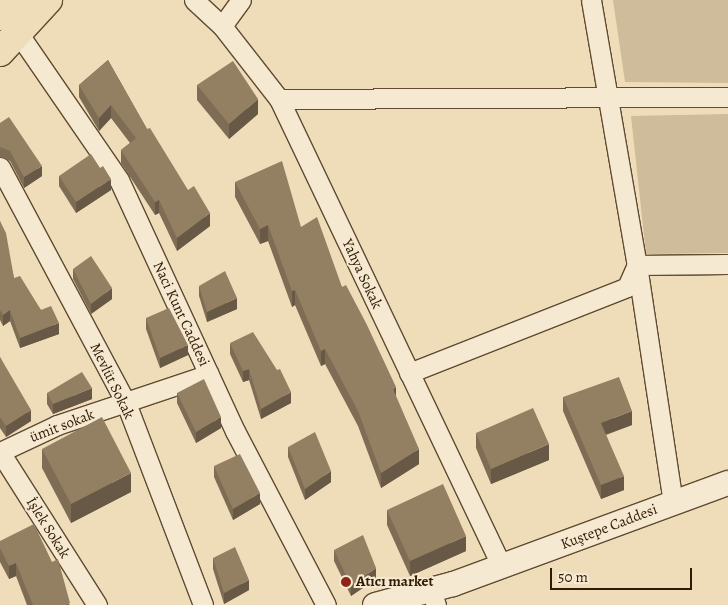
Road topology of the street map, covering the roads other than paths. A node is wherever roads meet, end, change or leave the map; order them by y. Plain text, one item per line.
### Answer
1 (15, 0) edge
2 (48, 0) edge
3 (194, 0) edge
4 (241, 0) edge
5 (591, 0) edge
6 (222, 26) junction
7 (6, 34) edge
8 (728, 97) edge
9 (608, 98) junction
10 (279, 99) junction
11 (0, 167) edge
12 (728, 264) edge
13 (637, 265) junction
14 (409, 373) junction
15 (209, 374) junction
16 (126, 403) junction
17 (0, 452) edge
18 (728, 484) edge
19 (673, 502) junction
20 (502, 566) junction
21 (434, 597) edge
22 (97, 605) edge
23 (203, 605) edge
24 (326, 605) edge
25 (375, 605) edge

1 - 7 main road
2 - 7 main road
3 - 6 street, Yahya Sokak
4 - 6 street
5 - 9 street
6 - 10 street, Yahya Sokak
7 - 15 street, Naci Kunt Caddesi
8 - 9 street
9 - 10 street
9 - 13 street
10 - 14 street, Yahya Sokak
11 - 16 street, Mevlüt Sokak
12 - 13 street
13 - 14 street
13 - 19 street
14 - 20 street, Yahya Sokak
15 - 16 street, ümit sokak
15 - 24 street, Naci Kunt Caddesi
16 - 17 street, ümit sokak
16 - 23 street, Mevlüt Sokak
17 - 22 street, İşlek Sokak
18 - 19 street, Kuştepe Caddesi
19 - 20 street, Kuştepe Caddesi
20 - 21 street, Kuştepe Caddesi
21 - 25 street, Kuştepe Caddesi

